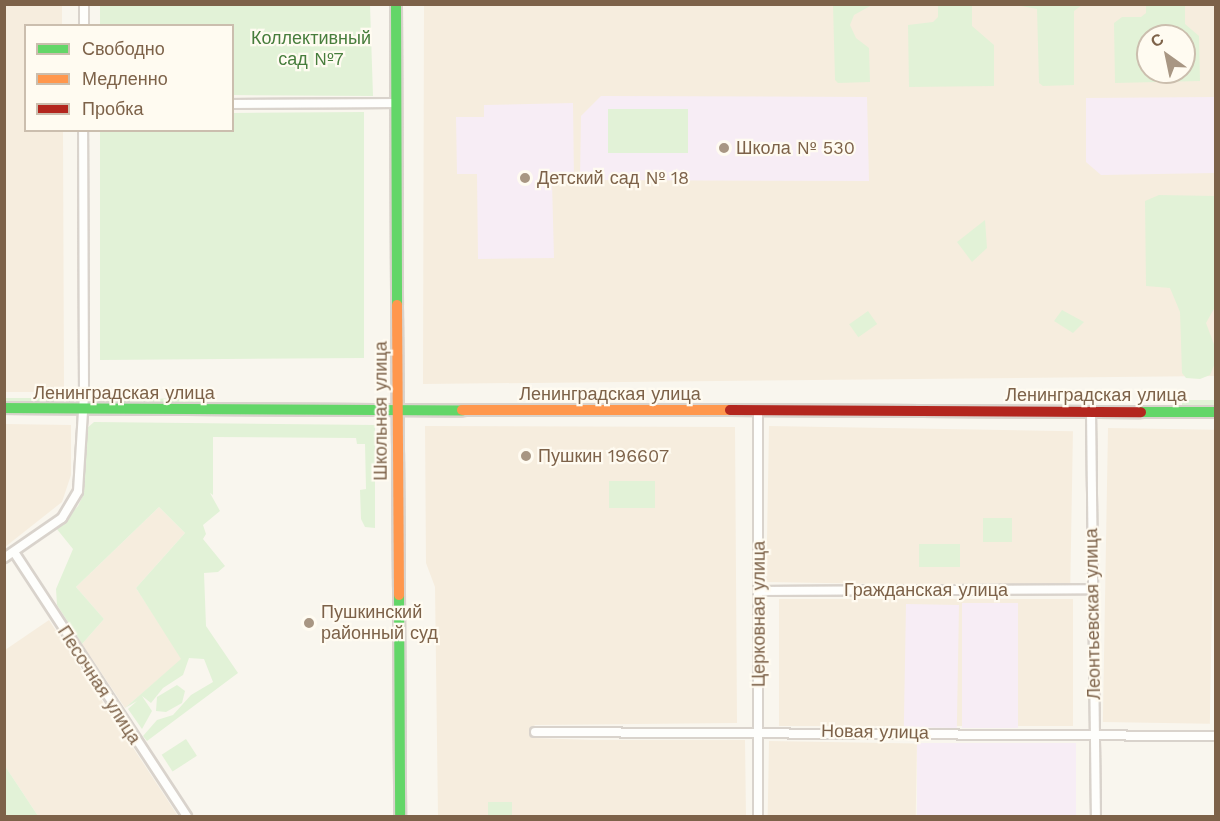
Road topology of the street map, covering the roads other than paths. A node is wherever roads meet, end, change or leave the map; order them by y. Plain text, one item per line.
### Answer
1 (84, 4) edge
2 (396, 4) edge
3 (84, 24) edge
4 (396, 103) junction
5 (234, 104) edge
6 (83, 132) edge
7 (4, 408) edge
8 (82, 409) junction
9 (398, 410) junction
10 (758, 411) junction
11 (1091, 412) junction
12 (1215, 412) edge
13 (14, 552) junction
14 (4, 558) edge
15 (1093, 589) junction
16 (758, 591) junction
17 (759, 730) junction
18 (535, 732) dead end
19 (1095, 735) junction
20 (1215, 736) edge
21 (187, 816) edge
22 (400, 816) edge
23 (758, 816) edge
24 (1096, 816) edge

1 - 3 street
2 - 4 street, Школьная улица
4 - 5 street
4 - 9 street, Школьная улица
6 - 8 street
7 - 8 street, Ленинградская улица
8 - 9 street, Ленинградская улица
8 - 13 street
9 - 10 street, Ленинградская улица
9 - 22 street, Школьная улица
10 - 11 street, Ленинградская улица
10 - 16 street, Церковная улица
11 - 12 street, Ленинградская улица
11 - 15 street, Леонтьевская улица
13 - 14 street
13 - 21 street, Песочная улица
15 - 16 street, Гражданская улица
15 - 19 street, Леонтьевская улица
16 - 17 street, Церковная улица
17 - 18 street, Новая улица
17 - 19 street, Новая улица
17 - 23 street, Церковная улица
19 - 20 street, Новая улица
19 - 24 street, Леонтьевская улица

